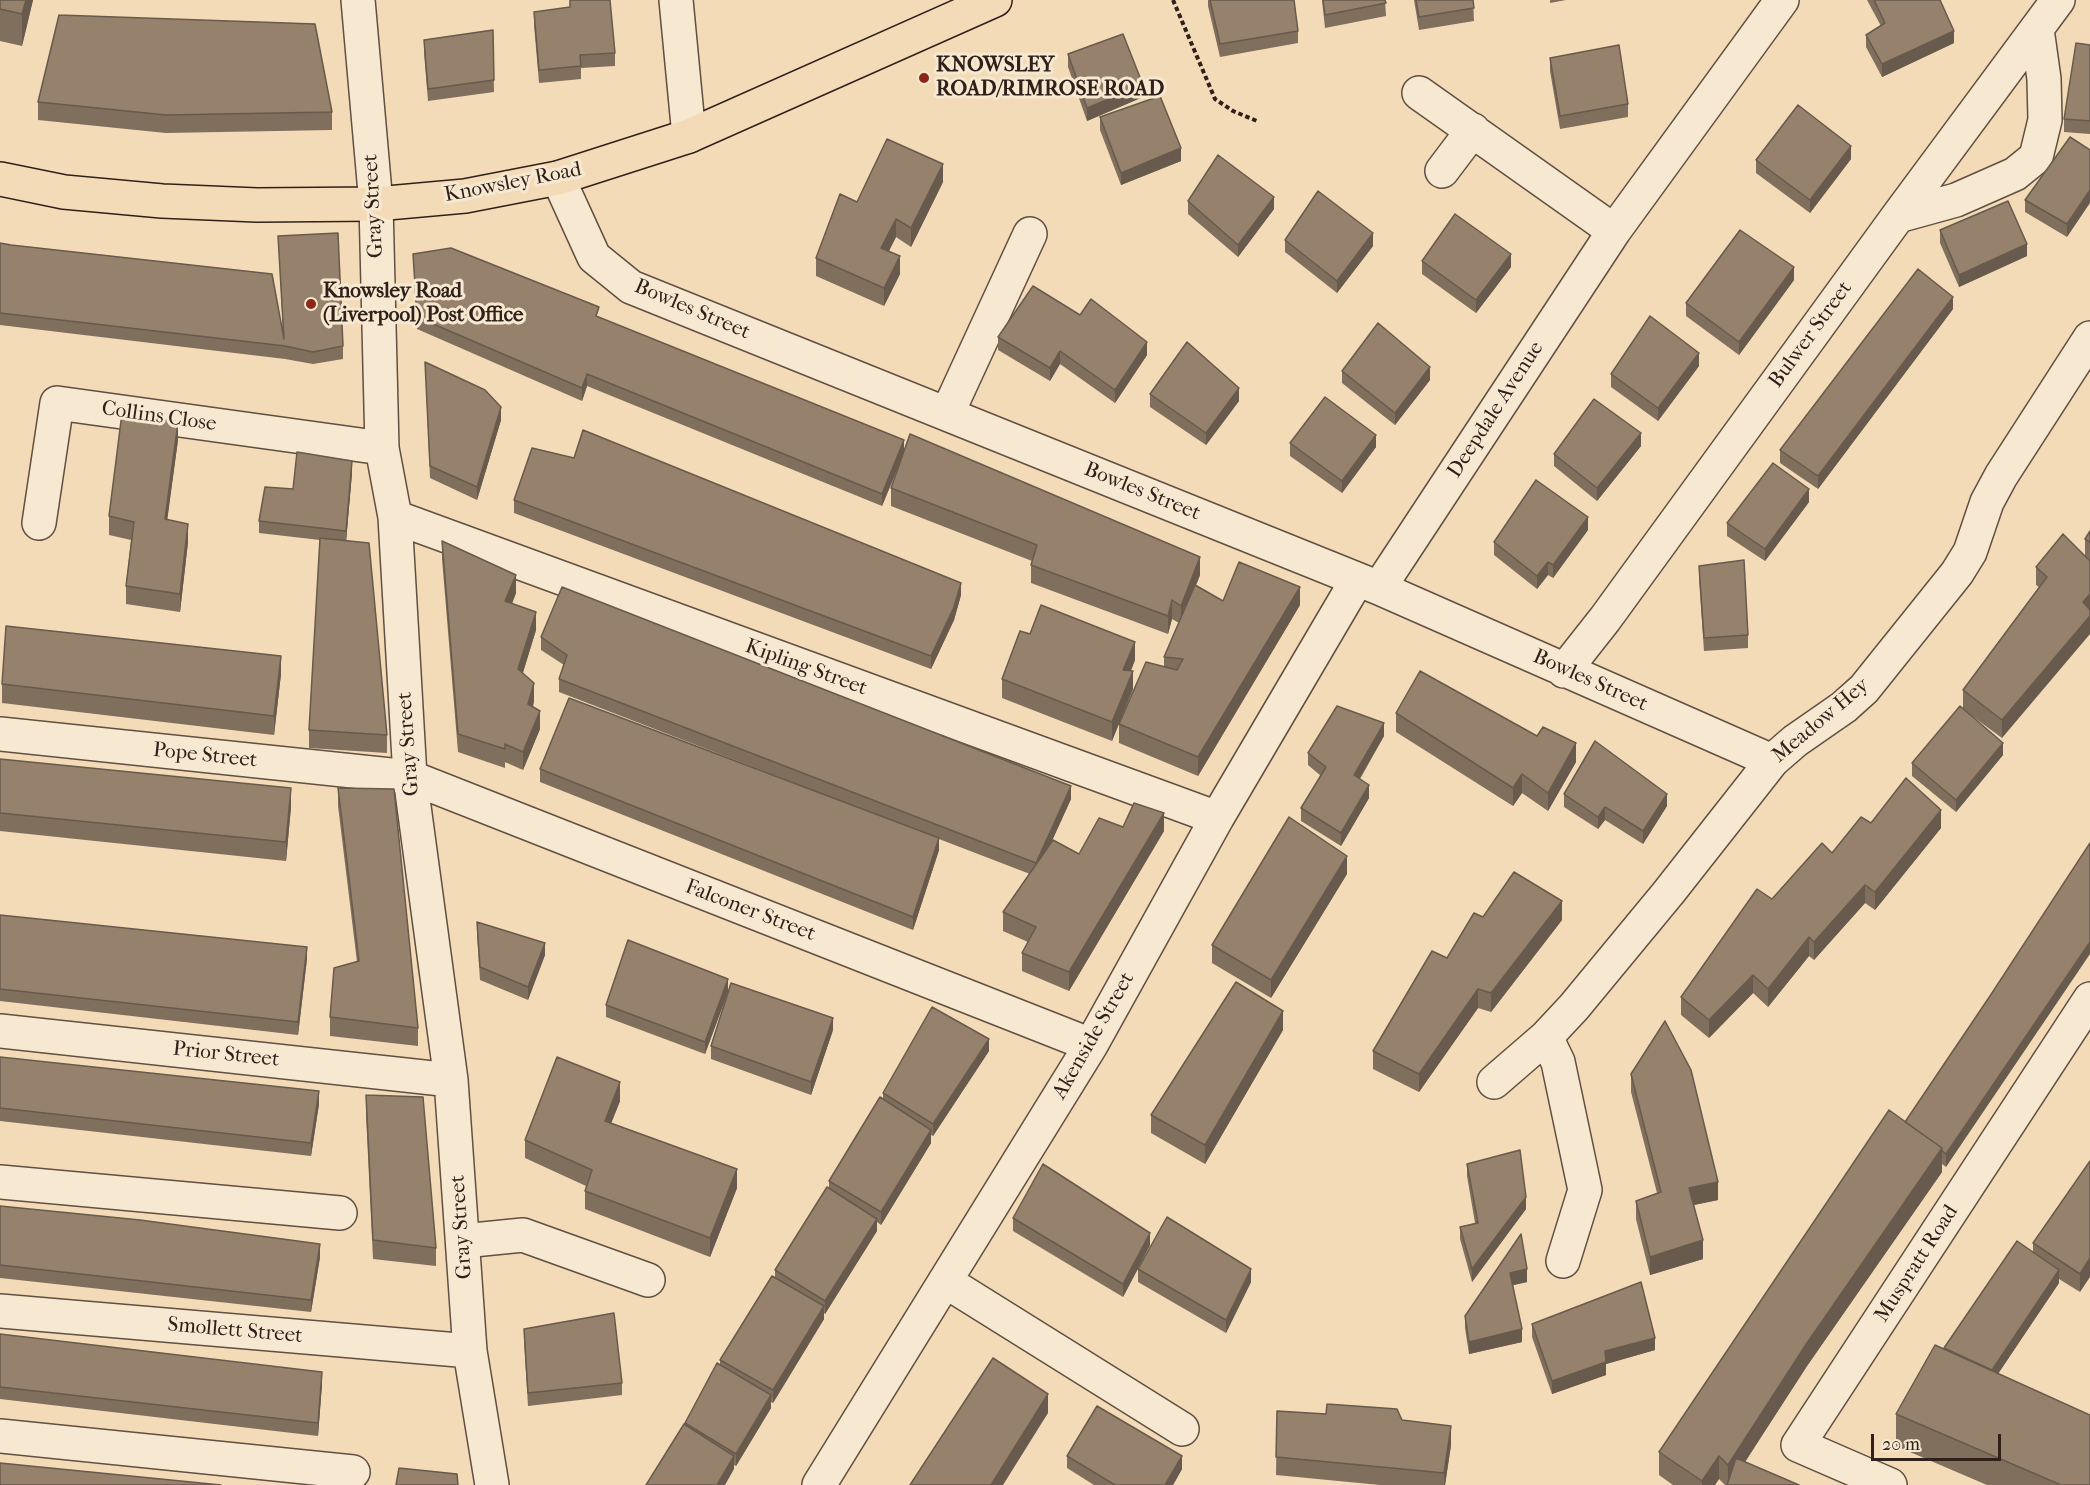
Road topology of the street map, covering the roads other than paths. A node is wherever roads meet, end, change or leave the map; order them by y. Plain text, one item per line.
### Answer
1 (358, 0) edge
2 (676, 0) edge
3 (995, 0) edge
4 (1782, 0) edge
5 (2058, 0) edge
6 (2037, 29) junction
7 (1419, 93) dead end
8 (1473, 130) junction
9 (689, 135) junction
10 (1442, 171) dead end
11 (558, 178) junction
12 (0, 179) edge
13 (376, 204) junction
14 (1898, 216) junction
15 (1614, 231) junction
16 (1029, 234) dead end
17 (2087, 349) edge
18 (947, 414) junction
19 (382, 448) junction
20 (395, 517) junction
21 (39, 523) dead end
22 (1368, 584) junction
23 (1564, 670) junction
24 (0, 734) edge
25 (1772, 761) junction
26 (410, 777) junction
27 (1217, 818) junction
28 (2090, 999) edge
29 (0, 1031) edge
30 (1546, 1037) junction
31 (1091, 1045) junction
32 (451, 1080) junction
33 (1494, 1082) dead end
34 (0, 1182) edge
35 (340, 1213) dead end
36 (463, 1241) junction
37 (1563, 1261) dead end
38 (648, 1280) dead end
39 (945, 1281) junction
40 (0, 1311) edge
41 (470, 1351) junction
42 (1182, 1429) dead end
43 (0, 1436) edge
44 (353, 1472) dead end
45 (492, 1485) edge
46 (819, 1485) edge
47 (1890, 1485) edge

1 - 13 street, Gray Street
2 - 9 street
3 - 9 main road, Knowsley Road
4 - 15 street, Deepdale Avenue
5 - 6 street, Bulwer Street
6 - 14 street, Bulwer Street
6 - 14 street
7 - 8 street
8 - 10 street
8 - 15 street
9 - 11 main road, Knowsley Road
11 - 13 main road, Knowsley Road
11 - 18 street, Bowles Street
12 - 13 main road, Knowsley Road
13 - 19 street, Gray Street
14 - 23 street, Bulwer Street
15 - 22 street, Deepdale Avenue
16 - 18 street
17 - 25 street, Meadow Hey
18 - 22 street, Bowles Street
19 - 20 street, Gray Street
19 - 21 street, Collins Close
20 - 26 street, Gray Street
20 - 27 street, Kipling Street
22 - 23 street, Bowles Street
22 - 27 street, Akenside Street
23 - 25 street, Bowles Street
24 - 26 street, Pope Street
25 - 30 street, Meadow Hey
26 - 31 street, Falconer Street
26 - 32 street, Gray Street
27 - 31 street, Akenside Street
28 - 47 street, Muspratt Road
29 - 32 street, Prior Street
30 - 33 street, Meadow Hey
30 - 37 street
31 - 39 street, Akenside Street
32 - 36 street, Gray Street
34 - 35 street
36 - 38 street
36 - 41 street, Gray Street
39 - 42 street
39 - 46 street, Akenside Street
40 - 41 street, Smollett Street
41 - 45 street, Gray Street
43 - 44 street

